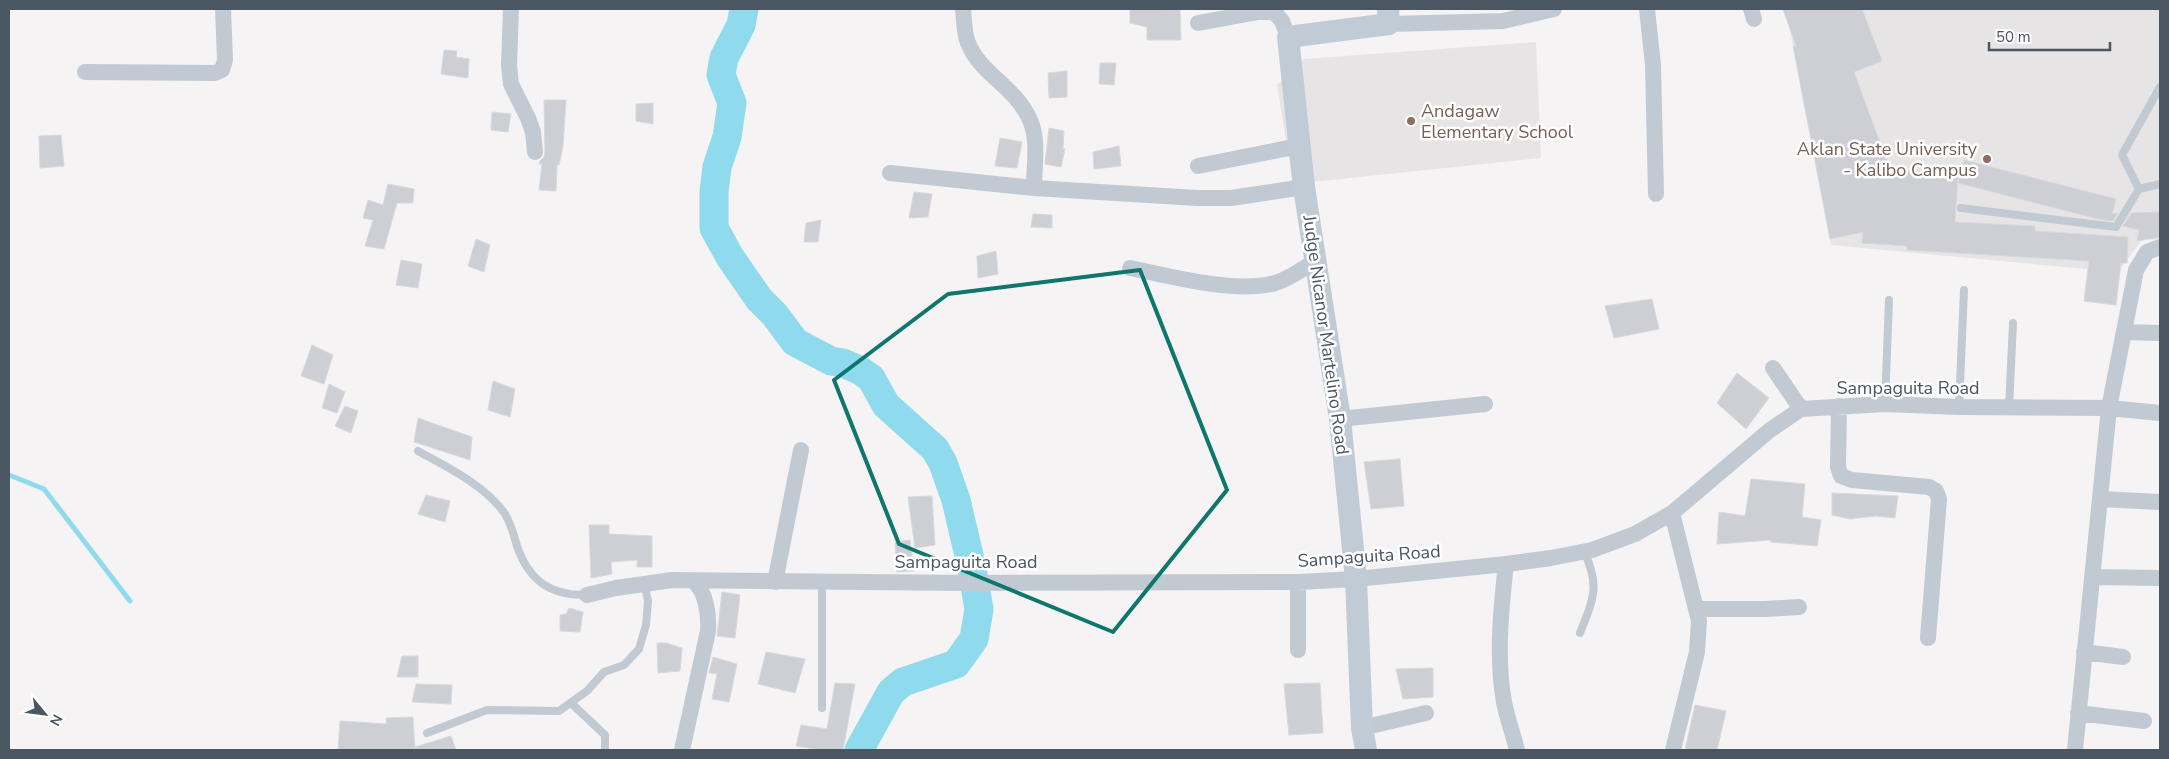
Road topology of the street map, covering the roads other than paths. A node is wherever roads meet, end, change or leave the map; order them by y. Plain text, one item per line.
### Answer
1 (223, 9) edge
2 (510, 9) edge
3 (963, 9) edge
4 (1554, 9) edge
5 (1647, 9) edge
6 (1388, 17) edge
7 (1198, 23) dead end
8 (1288, 37) junction
9 (85, 72) dead end
10 (2160, 87) edge
11 (1299, 146) junction
12 (535, 152) dead end
13 (1198, 166) dead end
14 (890, 173) dead end
15 (2160, 184) edge
16 (1304, 187) junction
17 (1034, 188) junction
18 (2139, 190) junction
19 (1656, 194) dead end
20 (1961, 208) dead end
21 (2160, 247) edge
22 (1315, 261) junction
23 (1130, 268) dead end
24 (1964, 290) dead end
25 (1889, 300) dead end
26 (2013, 324) dead end
27 (2124, 332) junction
28 (2160, 333) edge
29 (1773, 368) dead end
30 (1485, 404) dead end
31 (1885, 404) junction
32 (1839, 406) junction
33 (1959, 407) junction
34 (2009, 408) junction
35 (2109, 408) junction
36 (1801, 409) junction
37 (2160, 413) edge
38 (1340, 419) junction
39 (801, 450) dead end
40 (418, 451) dead end
41 (2100, 499) junction
42 (2160, 502) edge
43 (1672, 514) junction
44 (1584, 551) junction
45 (1506, 564) junction
46 (2092, 576) junction
47 (2160, 578) edge
48 (1356, 579) junction
49 (693, 580) junction
50 (775, 582) junction
51 (822, 582) junction
52 (1298, 582) junction
53 (644, 583) junction
54 (587, 595) joint
55 (1799, 607) dead end
56 (1697, 609) junction
57 (1580, 632) dead end
58 (1928, 638) dead end
59 (1298, 650) dead end
60 (2084, 652) junction
61 (2123, 657) dead end
62 (570, 703) junction
63 (822, 708) dead end
64 (1426, 713) dead end
65 (2078, 714) junction
66 (2144, 721) dead end
67 (1362, 728) junction
68 (427, 733) dead end
69 (606, 750) edge
70 (682, 750) edge
71 (1366, 750) edge
72 (1517, 750) edge
73 (1673, 750) edge
74 (2075, 750) edge

1 - 9 street
2 - 12 street
3 - 17 street
4 - 6 street
5 - 19 street
6 - 8 street
7 - 8 street
8 - 11 street, Judge Nicanor Martelino Road
10 - 18 lane
11 - 13 street
11 - 16 street, Judge Nicanor Martelino Road
14 - 17 street
15 - 18 lane
16 - 17 street
16 - 22 street, Judge Nicanor Martelino Road
18 - 20 lane
21 - 27 street
22 - 23 street
22 - 38 street, Judge Nicanor Martelino Road
24 - 33 lane
25 - 31 lane
26 - 34 lane
27 - 28 street
27 - 35 street
29 - 36 street
30 - 38 street
31 - 32 street, Sampaguita Road
31 - 33 street, Sampaguita Road
32 - 36 street, Sampaguita Road
32 - 58 street
33 - 34 street, Sampaguita Road
34 - 35 street, Sampaguita Road
35 - 37 street, Sampaguita Road
35 - 41 street
36 - 43 street, Sampaguita Road
38 - 48 street, Judge Nicanor Martelino Road
39 - 50 street
40 - 54 lane
41 - 42 street
41 - 46 street
43 - 44 street, Sampaguita Road
43 - 56 street
44 - 45 street, Sampaguita Road
44 - 57 lane
45 - 48 street, Sampaguita Road
45 - 72 street
46 - 47 street
46 - 60 street
48 - 52 street, Sampaguita Road
48 - 67 street, Judge Nicanor Martelino Road
49 - 50 street, Sampaguita Road
49 - 53 street, Sampaguita Road
49 - 70 street
50 - 51 street, Sampaguita Road
51 - 52 street, Sampaguita Road
51 - 63 lane
52 - 59 street
53 - 54 street, Sampaguita Road
53 - 62 lane
55 - 56 street
56 - 73 street
60 - 61 street
60 - 65 street
62 - 68 lane
62 - 69 lane
64 - 67 street
65 - 66 street
65 - 74 street
67 - 71 street, Judge Nicanor Martelino Road

